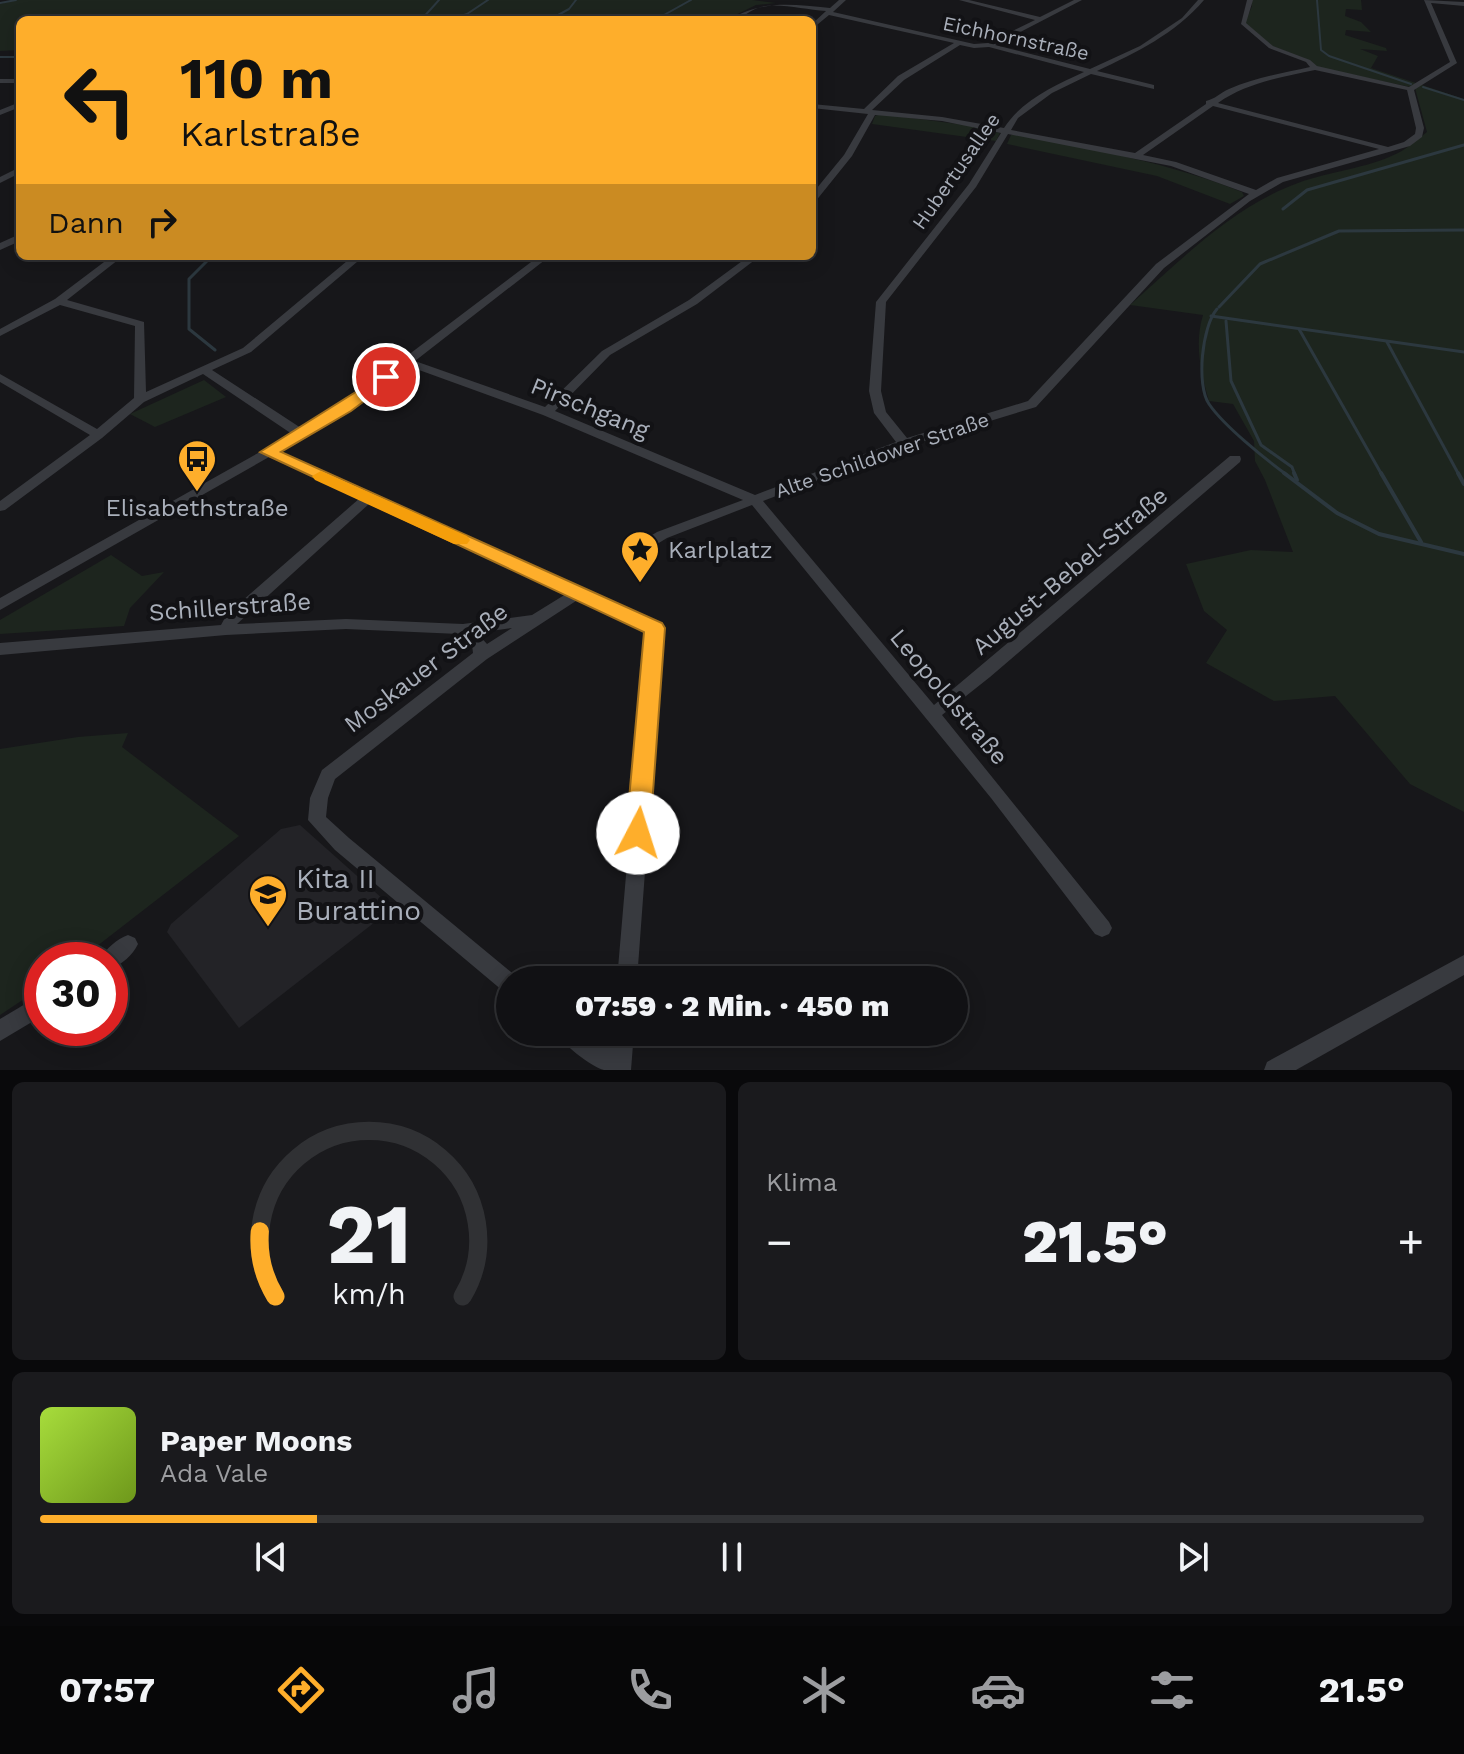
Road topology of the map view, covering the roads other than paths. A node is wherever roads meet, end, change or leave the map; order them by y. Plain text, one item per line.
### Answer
1 (843, 0) edge
2 (962, 0) edge
3 (1079, 0) edge
4 (1201, 0) edge
5 (1250, 0) edge
6 (1427, 0) edge
7 (1464, 4) edge
8 (829, 12) junction
9 (738, 16) edge
10 (1040, 19) junction
11 (816, 23) edge
12 (959, 43) junction
13 (989, 45) junction
14 (1454, 63) junction
15 (1464, 65) edge
16 (1315, 68) junction
17 (1097, 71) junction
18 (1414, 86) junction
19 (1151, 87) dead end
20 (1209, 103) junction
21 (816, 106) edge
22 (870, 112) junction
23 (1009, 131) junction
24 (1389, 149) junction
25 (1136, 156) junction
26 (1255, 193) junction
27 (816, 195) edge
28 (113, 260) edge
29 (354, 260) edge
30 (534, 260) edge
31 (750, 260) edge
32 (59, 301) junction
33 (0, 333) edge
34 (406, 362) junction
35 (206, 371) junction
36 (0, 377) edge
37 (140, 399) junction
38 (547, 412) junction
39 (301, 434) junction
40 (98, 435) junction
41 (904, 443) junction
42 (269, 452) junction
43 (1235, 459) dead end
44 (368, 498) junction
45 (755, 500) junction
46 (0, 507) edge
47 (634, 552) dead end
48 (578, 593) junction
49 (0, 605) edge
50 (535, 620) junction
51 (463, 629) junction
52 (226, 630) junction
53 (0, 649) edge
54 (481, 655) junction
55 (931, 713) junction
56 (1102, 928) dead end
57 (1464, 964) edge
58 (628, 966) edge
59 (496, 972) edge
60 (24, 1016) edge
61 (0, 1031) edge
62 (586, 1046) edge
63 (620, 1065) edge
64 (1275, 1070) edge

1 - 8 street
2 - 10 street
3 - 10 street
4 - 17 street, Hubertusallee
5 - 16 street
6 - 7 street
6 - 14 street
8 - 9 street, Eichhornstraße
8 - 11 street
8 - 12 street, Eichhornstraße
10 - 13 street
12 - 13 street, Eichhornstraße
12 - 22 street
13 - 17 street, Eichhornstraße
14 - 15 street
14 - 18 street
16 - 18 street
16 - 20 street
17 - 19 street, Eichhornstraße
17 - 23 street, Hubertusallee
18 - 24 street, Alte Schildower Straße
20 - 24 street
20 - 25 street
21 - 22 street
22 - 23 street
22 - 27 street
23 - 25 street
23 - 41 street, Hubertusallee
24 - 26 street, Alte Schildower Straße
25 - 26 street
26 - 41 street, Alte Schildower Straße
28 - 32 street
29 - 35 street
30 - 34 street
31 - 38 street
32 - 33 street
32 - 37 street
34 - 38 street, Pirschgang
34 - 39 street
35 - 37 street
35 - 39 street
36 - 40 street
37 - 40 street
38 - 45 street, Pirschgang
39 - 42 street
40 - 46 street
41 - 45 street, Alte Schildower Straße
42 - 44 street
42 - 49 street
43 - 55 street, August-Bebel-Straße
44 - 48 street
44 - 52 street
45 - 47 street, Alte Schildower Straße
45 - 55 street, Leopoldstraße
48 - 50 street, Moskauer Straße
48 - 58 street
50 - 51 street, Schillerstraße
50 - 54 street, Moskauer Straße
51 - 52 street, Schillerstraße
51 - 54 street
52 - 53 street, Schillerstraße
54 - 59 street, Moskauer Straße
55 - 56 street, Leopoldstraße
57 - 64 street
60 - 61 street
62 - 63 street

